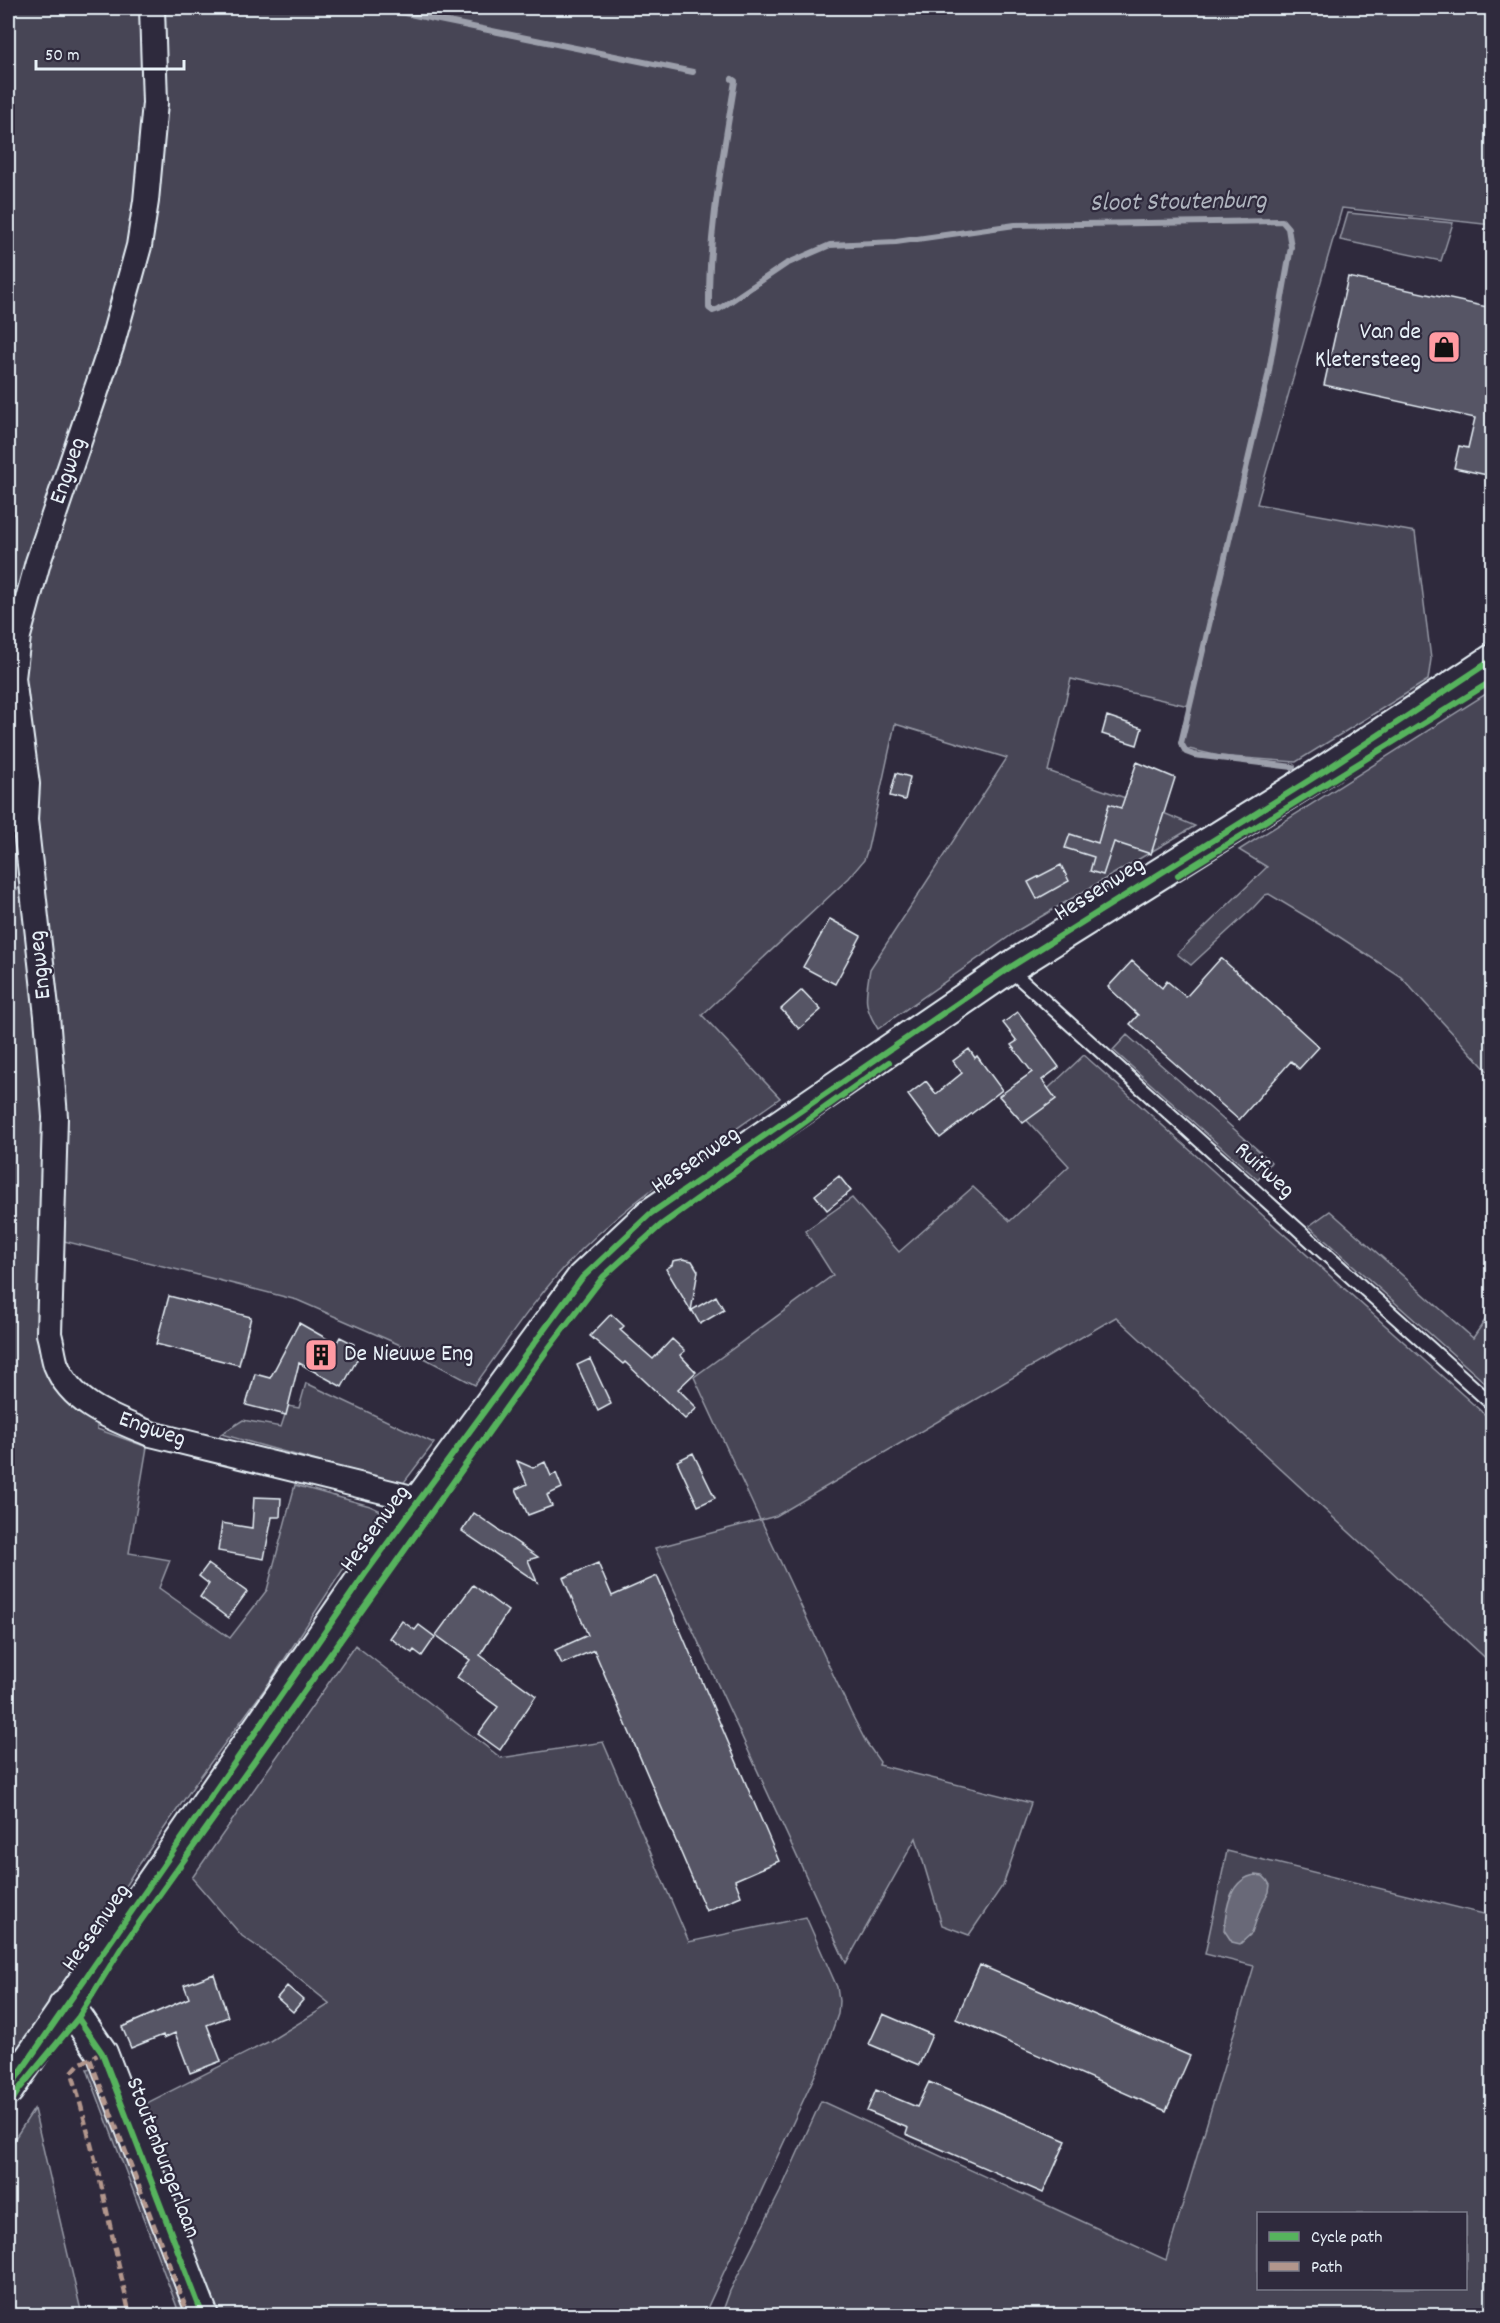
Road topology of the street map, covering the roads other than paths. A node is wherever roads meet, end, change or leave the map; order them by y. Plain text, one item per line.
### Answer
1 (152, 8) edge
2 (1492, 660) edge
3 (1009, 968) junction
4 (1492, 1404) edge
5 (420, 1500) junction
6 (64, 2006) junction
7 (8, 2090) edge
8 (203, 2316) edge

1 - 5 street, Engweg
2 - 3 street, Hessenweg
3 - 4 lane, Ruifweg
3 - 5 street, Hessenweg
5 - 6 street, Hessenweg
6 - 7 street, Hessenweg
6 - 8 street, Stoutenburgerlaan

